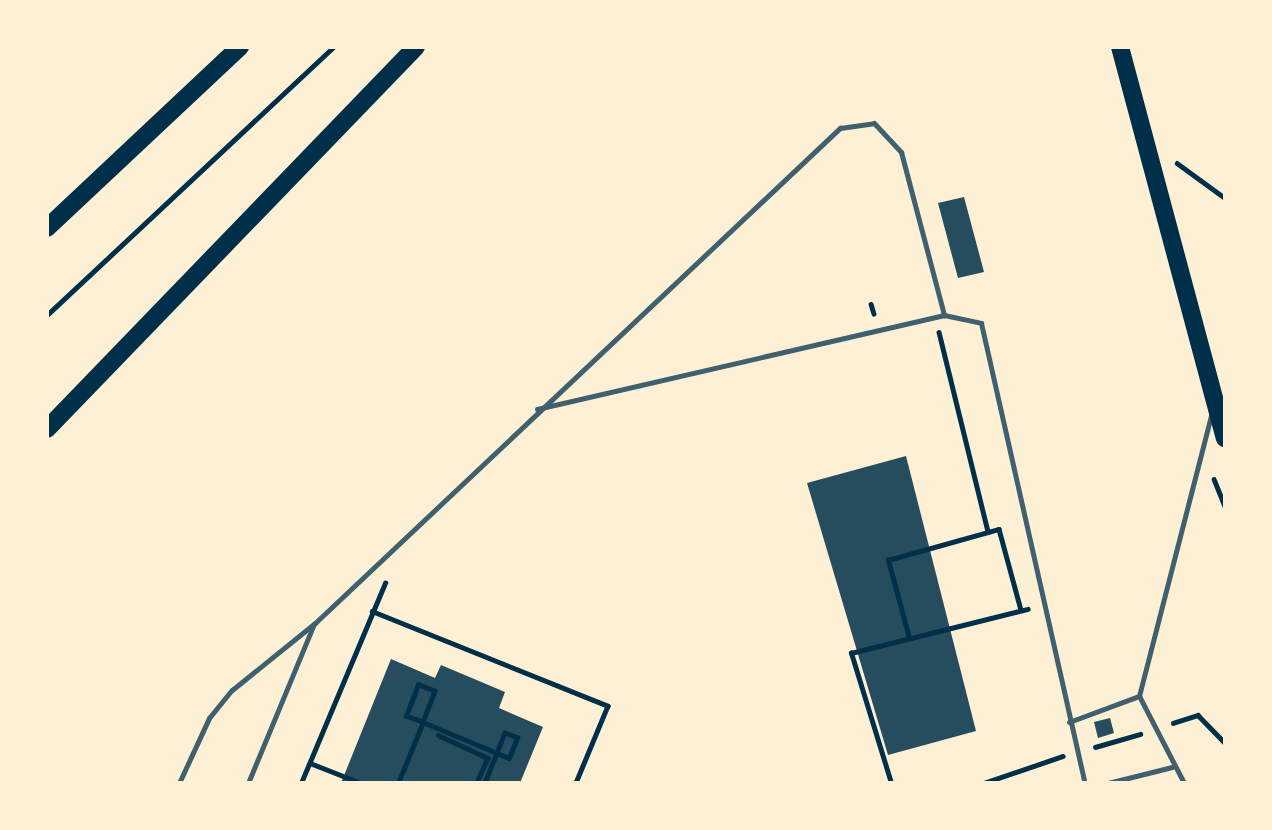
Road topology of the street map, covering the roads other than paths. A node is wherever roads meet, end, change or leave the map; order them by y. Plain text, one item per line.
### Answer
1 (240, 47) edge
2 (416, 47) edge
3 (1120, 47) edge
4 (47, 228) edge
5 (944, 315) junction
6 (1215, 401) junction
7 (535, 410) junction
8 (47, 429) edge
9 (1225, 438) edge
10 (315, 623) junction
11 (1139, 696) junction
12 (1069, 722) junction
13 (1172, 767) junction
14 (180, 783) edge
15 (248, 783) edge
16 (1085, 783) edge
17 (1108, 783) edge
18 (1184, 783) edge

1 - 4 main road
2 - 8 main road
3 - 6 main road
5 - 7 lane
5 - 7 lane
5 - 12 lane
6 - 9 main road
6 - 11 lane
7 - 10 lane
10 - 14 lane
10 - 15 lane
11 - 12 lane
11 - 13 lane
12 - 16 lane
13 - 17 lane
13 - 18 lane

